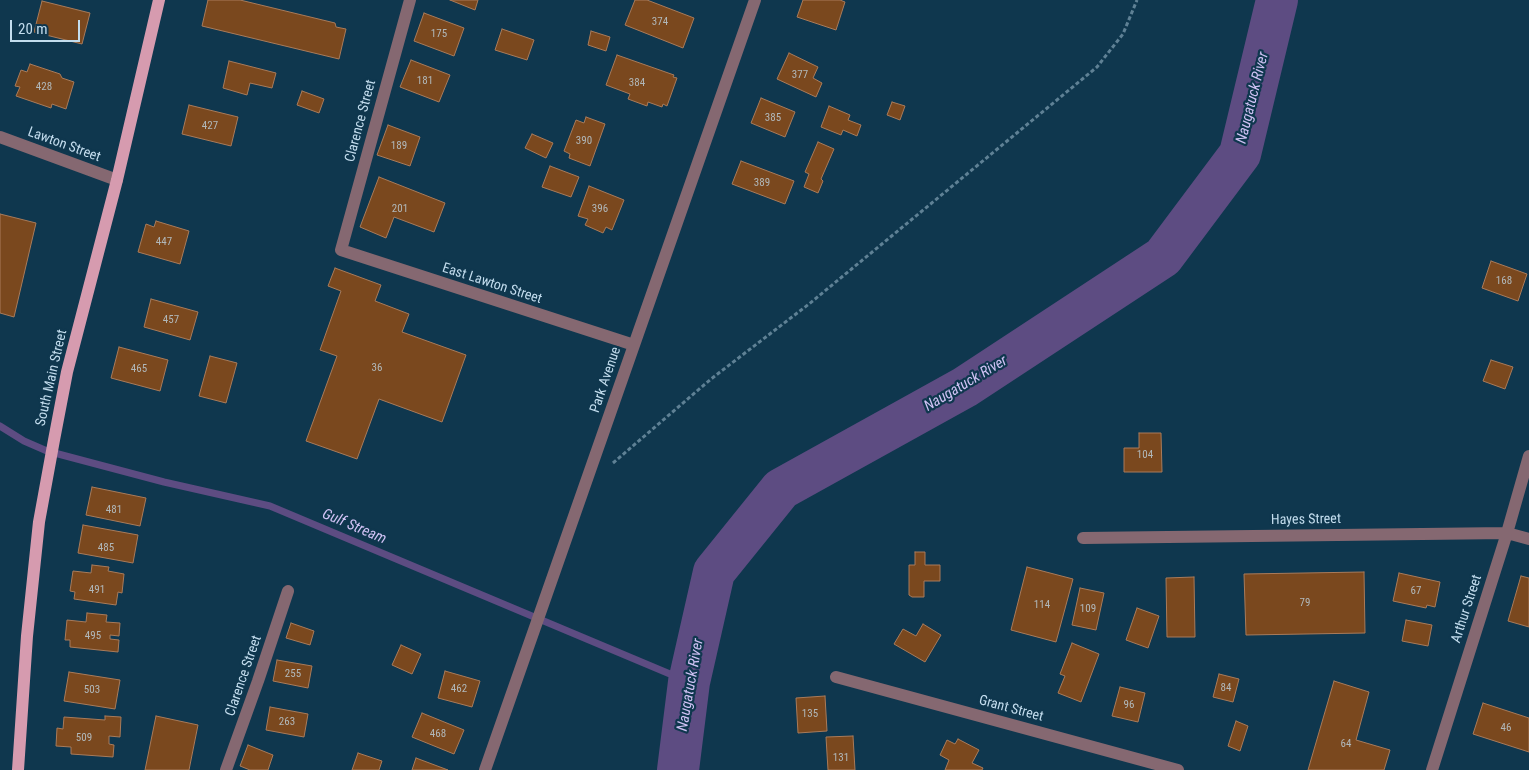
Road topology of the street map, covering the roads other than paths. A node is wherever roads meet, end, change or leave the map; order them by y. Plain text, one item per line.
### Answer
1 (159, 0) edge
2 (410, 0) edge
3 (755, 0) edge
4 (0, 137) edge
5 (117, 180) junction
6 (342, 250) joint
7 (634, 346) junction
8 (1529, 456) edge
9 (1507, 533) junction
10 (1083, 538) dead end
11 (1529, 539) edge
12 (288, 591) dead end
13 (836, 677) dead end
14 (18, 770) edge
15 (226, 770) edge
16 (485, 770) edge
17 (1178, 770) edge
18 (1432, 770) edge

1 - 5 main road, South Main Street
2 - 6 street, Clarence Street
3 - 7 street, Park Avenue
4 - 5 street, Lawton Street
5 - 14 main road, South Main Street
6 - 7 street, East Lawton Street
7 - 16 street, Park Avenue
8 - 9 street, Arthur Street
9 - 10 street, Hayes Street
9 - 11 street, Hayes Street
9 - 18 street, Arthur Street
12 - 15 street, Clarence Street
13 - 17 street, Grant Street

